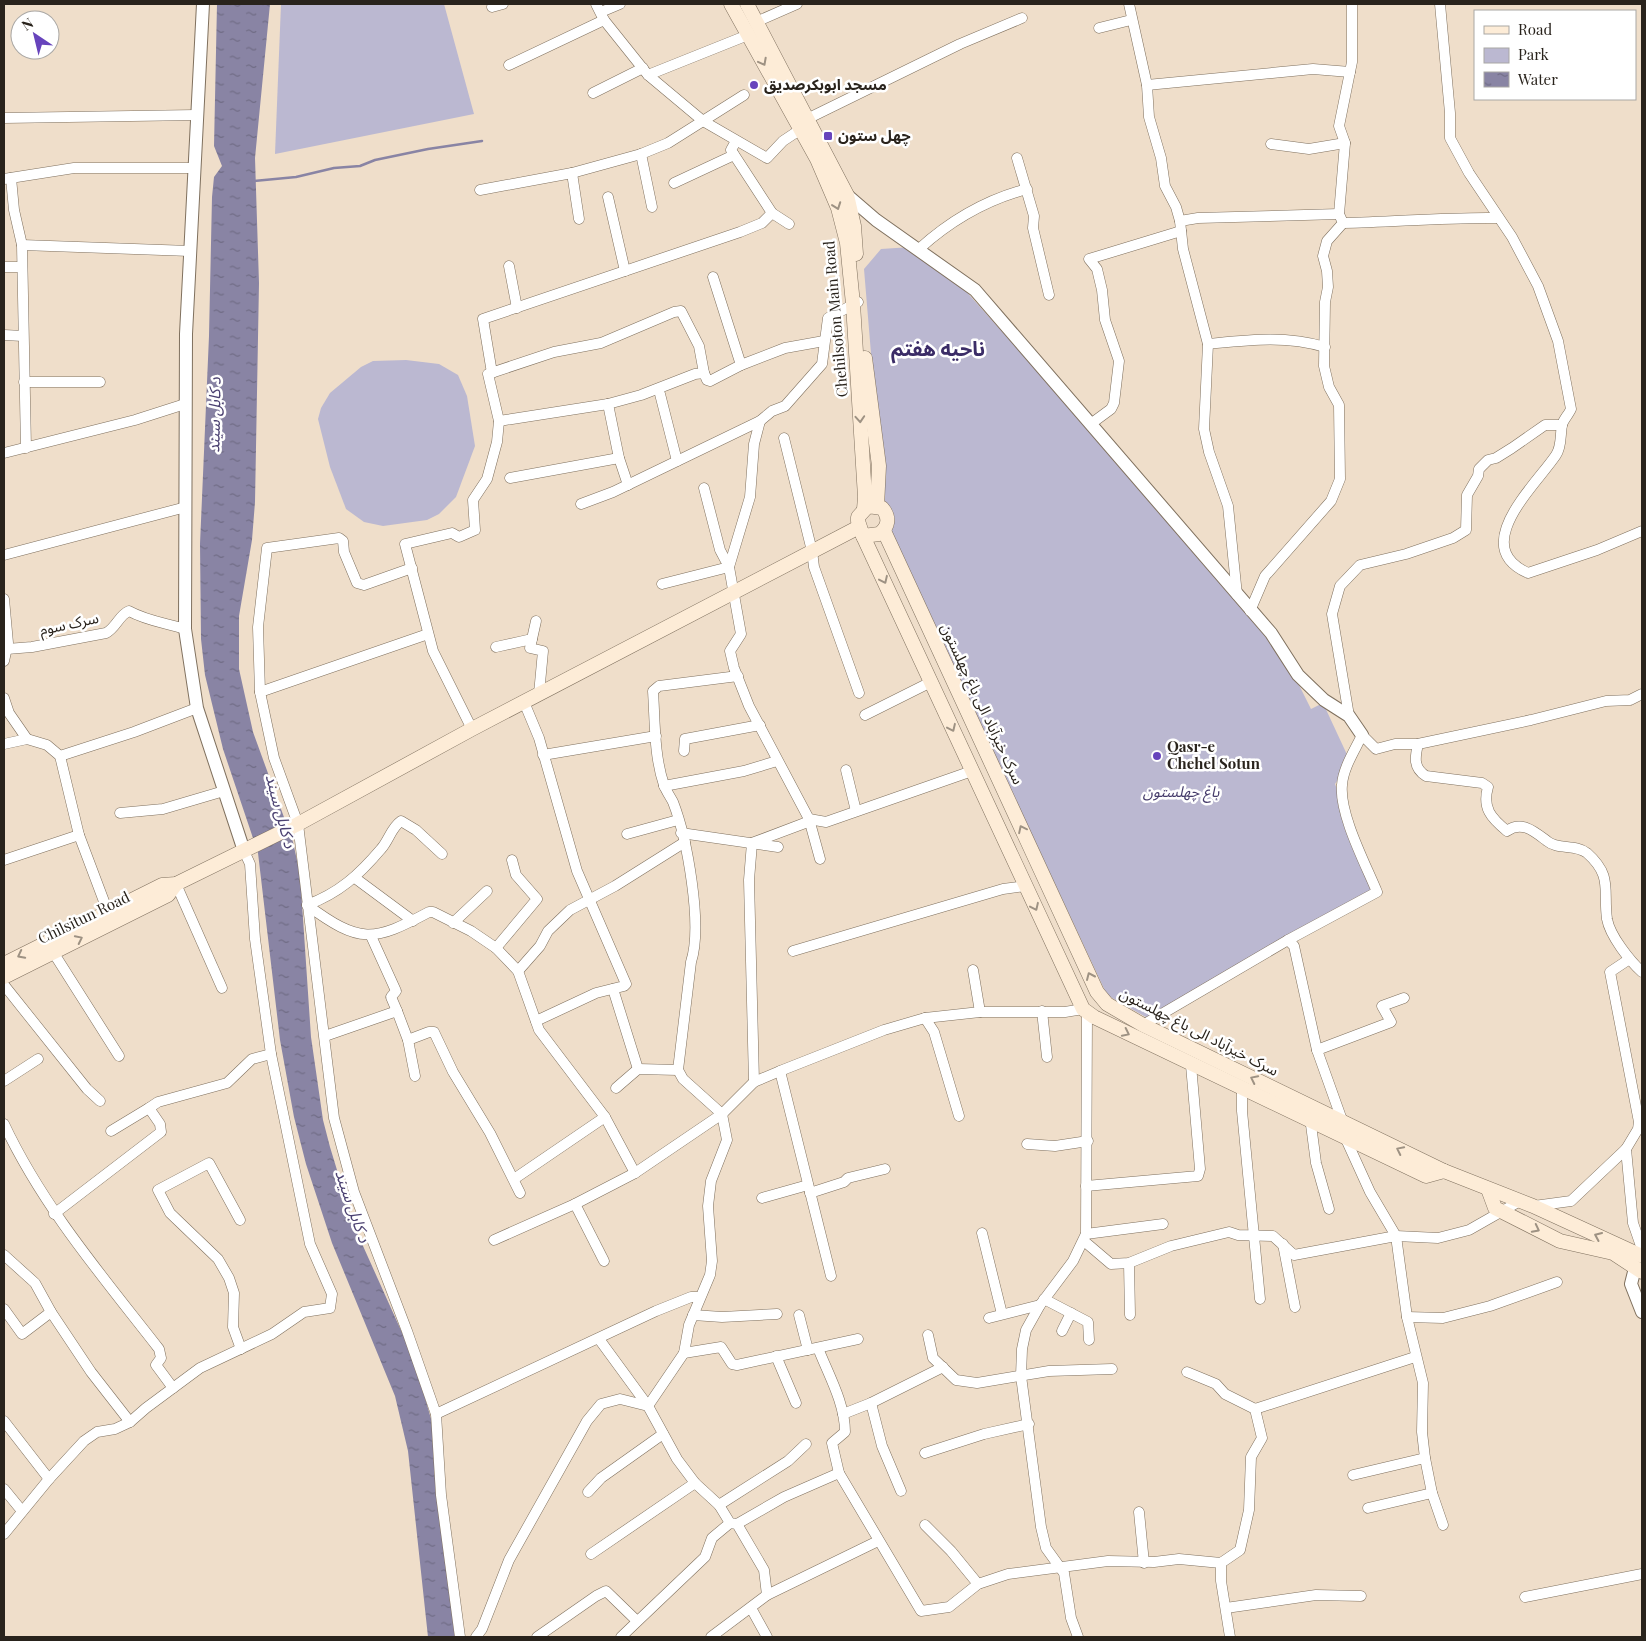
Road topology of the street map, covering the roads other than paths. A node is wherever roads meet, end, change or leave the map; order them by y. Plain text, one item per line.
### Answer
1 (203, 4) edge
2 (503, 4) edge
3 (620, 4) edge
4 (731, 4) edge
5 (747, 4) edge
6 (797, 4) edge
7 (1129, 4) edge
8 (1352, 4) edge
9 (1440, 4) edge
10 (492, 7) dead end
11 (600, 12) edge
12 (1022, 18) dead end
13 (1131, 20) junction
14 (756, 22) junction
15 (1098, 28) dead end
16 (748, 34) junction
17 (509, 64) dead end
18 (645, 72) junction
19 (1350, 72) junction
20 (1147, 86) junction
21 (593, 93) dead end
22 (744, 95) dead end
23 (196, 115) junction
24 (4, 118) edge
25 (703, 120) junction
26 (804, 124) junction
27 (736, 141) junction
28 (1346, 143) junction
29 (1272, 144) dead end
30 (640, 154) junction
31 (734, 155) junction
32 (1017, 158) dead end
33 (194, 168) junction
34 (572, 173) junction
35 (8, 178) edge
36 (674, 183) dead end
37 (1027, 189) junction
38 (480, 190) dead end
39 (847, 195) junction
40 (608, 197) dead end
41 (652, 207) dead end
42 (772, 214) junction
43 (1341, 218) junction
44 (1498, 218) junction
45 (579, 219) dead end
46 (876, 220) junction
47 (789, 224) dead end
48 (854, 226) junction
49 (1180, 226) junction
50 (22, 245) junction
51 (918, 249) junction
52 (190, 251) junction
53 (509, 266) dead end
54 (4, 267) edge
55 (22, 267) junction
56 (625, 271) junction
57 (713, 277) dead end
58 (1049, 295) dead end
59 (856, 303) junction
60 (517, 308) junction
61 (4, 335) edge
62 (23, 336) junction
63 (824, 341) junction
64 (1208, 344) junction
65 (1325, 347) junction
66 (741, 366) junction
67 (704, 372) junction
68 (492, 373) junction
69 (24, 382) junction
70 (100, 382) dead end
71 (660, 394) dead end
72 (185, 404) junction
73 (608, 404) junction
74 (499, 421) junction
75 (760, 421) junction
76 (1092, 424) junction
77 (1562, 425) junction
78 (784, 438) dead end
79 (26, 448) junction
80 (4, 453) edge
81 (619, 458) junction
82 (677, 461) junction
83 (510, 478) dead end
84 (628, 485) junction
85 (704, 488) dead end
86 (581, 504) dead end
87 (186, 506) junction
88 (871, 508) junction
89 (861, 531) junction
90 (884, 531) junction
91 (1642, 531) edge
92 (812, 550) junction
93 (4, 555) edge
94 (729, 567) junction
95 (412, 568) junction
96 (662, 584) dead end
97 (733, 593) junction
98 (1237, 595) junction
99 (4, 600) edge
100 (1250, 611) junction
101 (536, 621) dead end
102 (185, 629) junction
103 (428, 634) junction
104 (532, 639) junction
105 (496, 648) dead end
106 (7, 649) junction
107 (4, 661) edge
108 (738, 676) junction
109 (931, 682) junction
110 (260, 692) junction
111 (859, 693) dead end
112 (539, 694) junction
113 (1642, 694) edge
114 (4, 698) edge
115 (524, 702) junction
116 (196, 708) junction
117 (865, 715) dead end
118 (1349, 716) junction
119 (760, 725) junction
120 (472, 730) junction
121 (1362, 735) junction
122 (656, 736) junction
123 (27, 739) junction
124 (4, 744) edge
125 (1418, 744) junction
126 (684, 751) dead end
127 (543, 755) junction
128 (60, 756) junction
129 (777, 761) junction
130 (846, 770) dead end
131 (972, 771) junction
132 (664, 786) junction
133 (224, 791) junction
134 (856, 811) junction
135 (120, 813) dead end
136 (810, 819) junction
137 (678, 820) junction
138 (295, 826) junction
139 (627, 834) dead end
140 (79, 835) junction
141 (683, 838) junction
142 (752, 843) junction
143 (778, 847) dead end
144 (249, 849) junction
145 (442, 854) dead end
146 (820, 859) dead end
147 (4, 860) edge
148 (512, 860) dead end
149 (355, 878) junction
150 (176, 884) junction
151 (1025, 886) junction
152 (487, 891) dead end
153 (590, 902) junction
154 (307, 905) junction
155 (108, 912) junction
156 (413, 920) junction
157 (453, 923) junction
158 (371, 936) junction
159 (1288, 940) junction
160 (496, 948) junction
161 (793, 951) dead end
162 (53, 952) junction
163 (1628, 960) junction
164 (4, 964) edge
165 (973, 970) dead end
166 (518, 971) junction
167 (1642, 972) edge
168 (4, 977) edge
169 (4, 985) edge
170 (222, 988) dead end
171 (613, 989) junction
172 (1404, 998) dead end
173 (1085, 1010) junction
174 (397, 1011) junction
175 (1042, 1011) junction
176 (980, 1012) junction
177 (925, 1018) junction
178 (536, 1022) junction
179 (1143, 1025) junction
180 (324, 1036) junction
181 (408, 1040) junction
182 (1317, 1050) junction
183 (271, 1054) junction
184 (119, 1056) dead end
185 (1047, 1057) dead end
186 (38, 1059) dead end
187 (1191, 1065) junction
188 (638, 1069) junction
189 (678, 1070) junction
190 (780, 1071) junction
191 (415, 1076) dead end
192 (4, 1080) edge
193 (754, 1082) junction
194 (616, 1088) dead end
195 (1242, 1088) junction
196 (100, 1101) dead end
197 (150, 1108) junction
198 (1310, 1113) junction
199 (722, 1114) junction
200 (959, 1116) dead end
201 (605, 1118) junction
202 (1342, 1120) junction
203 (4, 1124) edge
204 (111, 1131) dead end
205 (1345, 1137) junction
206 (1088, 1141) junction
207 (1027, 1144) dead end
208 (1626, 1149) junction
209 (885, 1169) dead end
210 (1444, 1171) junction
211 (635, 1173) junction
212 (514, 1179) junction
213 (1086, 1186) junction
214 (809, 1189) junction
215 (1488, 1189) junction
216 (520, 1193) dead end
217 (762, 1198) dead end
218 (1527, 1203) junction
219 (576, 1204) junction
220 (1329, 1209) dead end
221 (1502, 1211) junction
222 (54, 1214) junction
223 (240, 1220) dead end
224 (1163, 1224) dead end
225 (982, 1233) dead end
226 (1254, 1235) junction
227 (1396, 1236) junction
228 (1085, 1237) junction
229 (494, 1240) dead end
230 (1283, 1244) junction
231 (1642, 1249) edge
232 (4, 1255) edge
233 (604, 1261) dead end
234 (1129, 1263) junction
235 (1640, 1265) edge
236 (831, 1276) dead end
237 (1557, 1282) dead end
238 (700, 1297) junction
239 (1260, 1299) dead end
240 (1042, 1302) junction
241 (1295, 1307) dead end
242 (4, 1309) edge
243 (51, 1312) junction
244 (1642, 1312) edge
245 (1071, 1313) junction
246 (776, 1314) dead end
247 (1002, 1314) junction
248 (693, 1315) junction
249 (799, 1315) dead end
250 (1130, 1315) dead end
251 (1407, 1317) junction
252 (989, 1318) dead end
253 (1062, 1331) dead end
254 (928, 1335) dead end
255 (858, 1339) dead end
256 (599, 1340) junction
257 (1089, 1340) dead end
258 (813, 1348) junction
259 (241, 1349) junction
260 (684, 1353) junction
261 (776, 1356) junction
262 (1415, 1357) junction
263 (943, 1367) junction
264 (1112, 1369) dead end
265 (1187, 1372) dead end
266 (1021, 1376) junction
267 (173, 1388) junction
268 (796, 1403) dead end
269 (871, 1404) junction
270 (648, 1406) junction
271 (1255, 1409) junction
272 (436, 1414) junction
273 (843, 1414) junction
274 (4, 1421) edge
275 (130, 1422) junction
276 (1029, 1424) junction
277 (662, 1434) junction
278 (806, 1444) dead end
279 (925, 1453) dead end
280 (1425, 1458) junction
281 (839, 1472) junction
282 (1354, 1475) dead end
283 (49, 1479) junction
284 (695, 1483) junction
285 (4, 1489) edge
286 (901, 1491) dead end
287 (588, 1492) dead end
288 (1432, 1493) junction
289 (718, 1505) junction
290 (1368, 1508) dead end
291 (22, 1511) junction
292 (1140, 1512) dead end
293 (734, 1524) junction
294 (925, 1525) dead end
295 (1443, 1525) dead end
296 (4, 1534) edge
297 (878, 1541) junction
298 (591, 1554) dead end
299 (1144, 1562) junction
300 (1221, 1563) junction
301 (1060, 1568) junction
302 (1642, 1574) edge
303 (978, 1584) junction
304 (767, 1595) junction
305 (1362, 1596) dead end
306 (1526, 1597) dead end
307 (751, 1608) junction
308 (1226, 1608) junction
309 (637, 1621) junction
310 (460, 1637) edge
311 (476, 1637) edge
312 (537, 1637) edge
313 (621, 1637) edge
314 (711, 1637) edge
315 (767, 1637) edge
316 (1078, 1637) edge
317 (1230, 1637) edge

1 - 23 street
2 - 10 street
3 - 11 street
4 - 16 main road, Chehilsoton Main Road
5 - 14 main road, Chehilsoton Main Road
6 - 14 street
7 - 13 street
8 - 19 street
9 - 44 street
11 - 17 street
11 - 18 street
12 - 26 street
13 - 15 street
13 - 20 street
14 - 26 main road, Chehilsoton Main Road
16 - 18 street
16 -> 26 main road, Chehilsoton Main Road
18 - 21 street
18 - 25 street
19 - 20 street
19 - 28 street
20 - 49 street
22 - 25 street
23 - 24 street
23 - 33 street
25 - 27 street
25 - 30 street
26 - 27 street
26 - 39 main road, Chehilsoton Main Road
26 -> 59 main road, Chehilsoton Main Road
27 - 31 street
28 - 29 street
28 - 43 street
30 - 34 street
30 - 41 street
31 - 36 street
31 - 42 street
32 - 37 street
33 - 35 street
33 - 52 street
34 - 38 street
34 - 45 street
35 - 50 street
37 - 51 street
37 - 58 street
39 - 46 street
39 - 48 main road, Chehilsoton Main Road
40 - 56 street
42 - 47 street
42 - 56 street
43 - 44 street
43 - 49 street
43 - 65 street
44 - 77 street
46 - 48 street
46 - 51 street
48 - 59 main road, Chehilsoton Main Road
49 - 64 street
49 - 76 street
50 - 52 street
50 - 55 street
51 - 76 street
52 - 72 street
53 - 60 street
54 - 55 street
55 - 62 street
56 - 60 street
57 - 66 street
59 - 63 street
59 - 88 main road, Chehilsoton Main Road
60 - 68 street
61 - 62 street
62 - 69 street
63 - 66 street
63 - 75 street
64 - 65 street
64 - 98 street
65 - 100 street
66 - 67 street
67 - 68 street
67 - 73 street
68 - 74 street
69 - 70 street
69 - 79 street
71 - 82 street
72 - 79 street
72 - 87 street
73 - 74 street
73 - 81 street
74 - 95 street
75 - 82 street
75 - 94 street
76 - 98 street
77 - 91 street
77 - 118 street
78 - 92 street
79 - 80 street
81 - 83 street
81 - 84 street
82 - 84 street
84 - 86 street
85 - 94 street
87 - 93 street
87 - 102 street
88 - 89 main road
88 - 90 main road
89 - 90 main road
89 - 92 main road, Chilsitun Road
89 -> 109 main road
179 -> 90 main road, سرک خیرآباد الی باغ چهلستون
92 - 97 main road, Chilsitun Road
92 - 111 street
94 - 96 street
94 - 97 street
95 - 103 street
95 - 110 street
97 - 108 street
97 - 112 main road, Chilsitun Road
98 - 100 street
99 - 106 street
100 - 118 street
101 - 104 street
102 - 106 street, سرک سوم
102 - 116 street
103 - 110 street
103 - 120 street
104 - 105 street
104 - 112 street
106 - 107 street
108 - 119 street
108 - 122 street
109 - 117 street
109 -> 131 main road
110 - 138 street
112 - 115 main road, Chilsitun Road
113 - 125 street
114 - 123 street
115 - 120 main road, Chilsitun Road
115 - 127 street
116 - 128 street
116 - 133 street
118 - 121 street
119 - 126 street
119 - 129 street
120 - 138 main road, Chilsitun Road
121 - 125 street
121 - 159 street
122 - 127 street
122 - 132 street
123 - 124 street
123 - 128 street
125 - 163 street
127 - 153 street
128 - 140 street
129 - 132 street
129 - 136 street
130 - 134 street
131 - 134 street
131 - 151 main road
132 - 137 street
133 - 135 street
133 - 144 street
134 - 136 street
136 - 142 street
136 - 146 street
137 - 139 street
137 - 141 street
138 - 144 main road, Chilsitun Road
138 - 154 street
140 - 147 street
140 - 155 street
141 - 142 street
141 - 153 street
141 - 189 street
142 - 143 street
142 - 193 street
144 - 150 main road, Chilsitun Road
144 - 183 street
145 - 149 street
148 - 160 street
149 - 154 street
149 - 156 street
150 - 155 main road, Chilsitun Road
162 -> 150 main road, Chilsitun Road
150 - 170 street
151 - 161 street
151 -> 173 main road
152 - 157 street
153 - 166 street
153 - 171 street
154 - 158 street
154 - 180 street
155 -> 164 main road, Chilsitun Road
156 - 157 street
156 - 158 street
157 - 160 street
158 - 174 street
159 - 179 street
159 - 182 street
160 - 166 street
162 - 168 main road, Chilsitun Road
162 - 184 street
163 - 167 street
163 - 208 street
165 - 176 street
166 - 178 street
169 - 196 street
171 - 178 street
171 - 188 street
172 - 182 street
173 - 175 street
173 -> 187 main road
173 - 206 street
174 - 180 street
174 - 181 street
175 - 176 street
175 - 185 street
176 - 177 street
177 - 190 street
177 - 200 street
178 - 201 street
198 -> 179 main road, سرک خیرآباد الی باغ چهلستون
180 - 272 street
181 - 191 street
181 - 212 street
182 - 202 street
183 - 197 street
183 - 259 street
186 - 192 street
187 - 195 main road
187 - 213 street
188 - 189 street
188 - 194 street
189 - 199 street
190 - 193 street
190 - 214 street
193 - 199 street
195 - 198 main road
195 - 226 street
197 - 204 street
197 - 222 street
198 - 202 main road, سرک خیرآباد الی باغ چهلستون
198 - 205 main road
198 - 220 street
199 - 211 street
199 - 238 street
201 - 211 street
201 - 212 street
202 - 205 street
210 -> 202 main road, سرک خیرآباد الی باغ چهلستون
203 - 222 street
205 - 210 main road
205 - 227 street
206 - 207 street
206 - 213 street
208 - 218 street
208 - 231 street
209 - 214 street
210 - 215 main road, سرک خیرآباد الی باغ چهلستون
211 - 219 street
212 - 216 street
213 - 228 street
214 - 217 street
214 - 236 street
215 - 218 main road, سرک خیرآباد الی باغ چهلستون
215 - 221 main road
218 - 221 street
235 -> 218 main road, سرک خیرآباد الی باغ چهلستون
219 - 229 street
219 - 233 street
221 - 227 street
221 -> 235 main road
222 - 267 street
223 - 259 street
224 - 228 street
225 - 247 street
226 - 230 street
226 - 234 street
226 - 239 street
227 - 230 street
227 - 251 street
228 - 234 street
228 - 240 street
230 - 241 street
232 - 243 street
234 - 250 street
235 - 244 street
237 - 251 street
238 - 248 street
238 - 256 street
240 - 245 street
240 - 247 street
240 - 266 street
242 - 243 street
243 - 275 street
245 - 253 street
245 - 257 street
246 - 248 street
247 - 252 street
248 - 260 street
249 - 258 street
251 - 262 street
254 - 263 street
255 - 258 street
256 - 270 street
256 - 272 street
258 - 261 street
258 - 273 street
259 - 267 street
260 - 261 street
260 - 270 street
261 - 268 street
262 - 271 street
262 - 280 street
263 - 266 street
263 - 269 street
264 - 266 street
265 - 271 street
266 - 276 street
267 - 275 street
269 - 273 street
269 - 286 street
270 - 277 street
270 - 311 street
271 - 300 street
272 - 310 street
273 - 281 street
274 - 283 street
275 - 283 street
276 - 279 street
276 - 301 street
277 - 284 street
277 - 287 street
278 - 289 street
280 - 282 street
280 - 288 street
281 - 293 street
281 - 297 street
283 - 291 street
284 - 289 street
284 - 298 street
285 - 291 street
288 - 290 street
288 - 295 street
289 - 293 street
291 - 296 street
292 - 299 street
293 - 304 street
293 - 309 street
294 - 303 street
297 - 303 street
297 - 304 street
299 - 300 street
299 - 301 street
300 - 308 street
301 - 303 street
301 - 316 street
302 - 306 street
304 - 307 street
305 - 308 street
307 - 314 street
307 - 315 street
308 - 317 street
309 - 312 street
309 - 313 street

